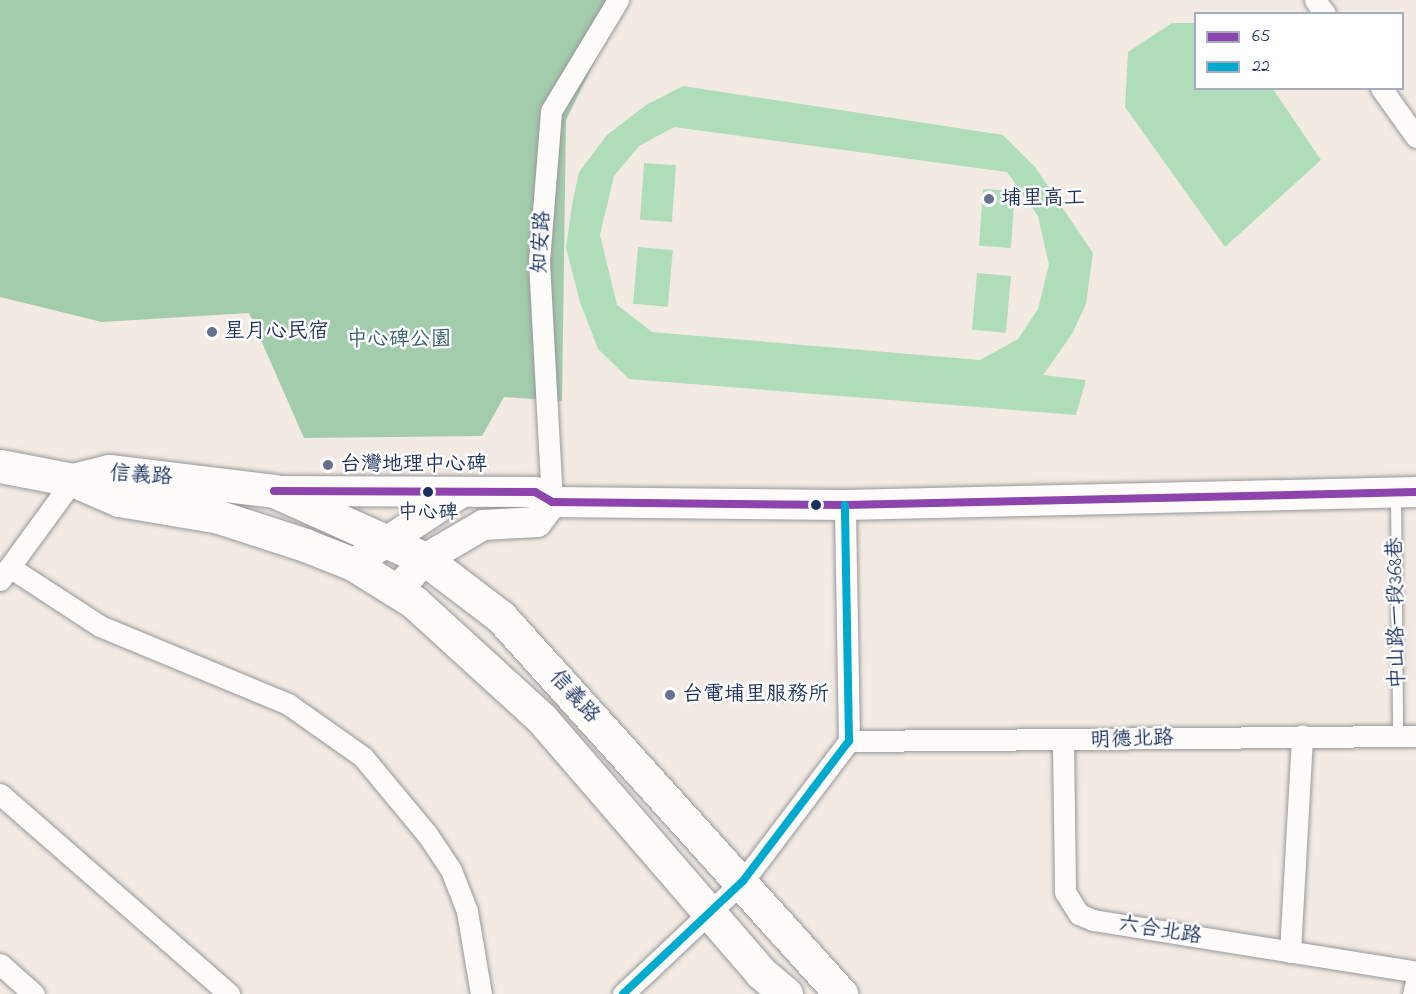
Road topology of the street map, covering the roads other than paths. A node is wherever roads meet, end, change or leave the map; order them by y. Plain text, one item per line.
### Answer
1 (618, 0) edge
2 (1382, 90) edge
3 (1416, 136) edge
4 (0, 466) edge
5 (73, 480) junction
6 (274, 491) junction
7 (1406, 491) edge
8 (459, 494) junction
9 (552, 502) junction
10 (844, 506) junction
11 (386, 541) junction
12 (426, 560) junction
13 (353, 564) junction
14 (6, 574) edge
15 (396, 591) junction
16 (1302, 735) junction
17 (1407, 736) edge
18 (849, 741) junction
19 (1063, 742) junction
20 (0, 794) edge
21 (743, 881) junction
22 (712, 911) junction
23 (1290, 952) junction
24 (0, 964) edge
25 (1416, 972) edge
26 (1416, 982) edge
27 (34, 994) edge
28 (229, 994) edge
29 (481, 994) edge
30 (623, 994) edge
31 (786, 994) edge
32 (841, 994) edge
33 (1413, 994) edge

1 - 9 street, 知安路
2 - 3 street
4 - 5 main road
5 - 6 main road, 信義路
5 - 13 main road, 信義路
5 - 14 street
6 - 8 street
6 - 11 main road, 信義路
7 - 10 street
7 - 17 lane, 中山路一段368巷
8 - 9 street
8 - 11 street
9 - 10 street
9 - 12 street
10 - 18 street
11 - 12 main road, 信義路
11 - 13 street
12 - 15 street
12 - 21 main road, 信義路
13 - 15 main road, 信義路
14 - 29 street
15 - 22 main road, 信義路
16 - 17 street, 明德北路
16 - 19 street, 明德北路
16 - 23 street
18 - 19 street, 明德北路
18 - 21 street
19 - 23 street, 六合北路
20 - 28 street
21 - 22 street
21 - 32 main road, 信義路
22 - 30 street
22 - 31 main road, 信義路
23 - 25 street, 六合北路
24 - 27 street
26 - 33 street

